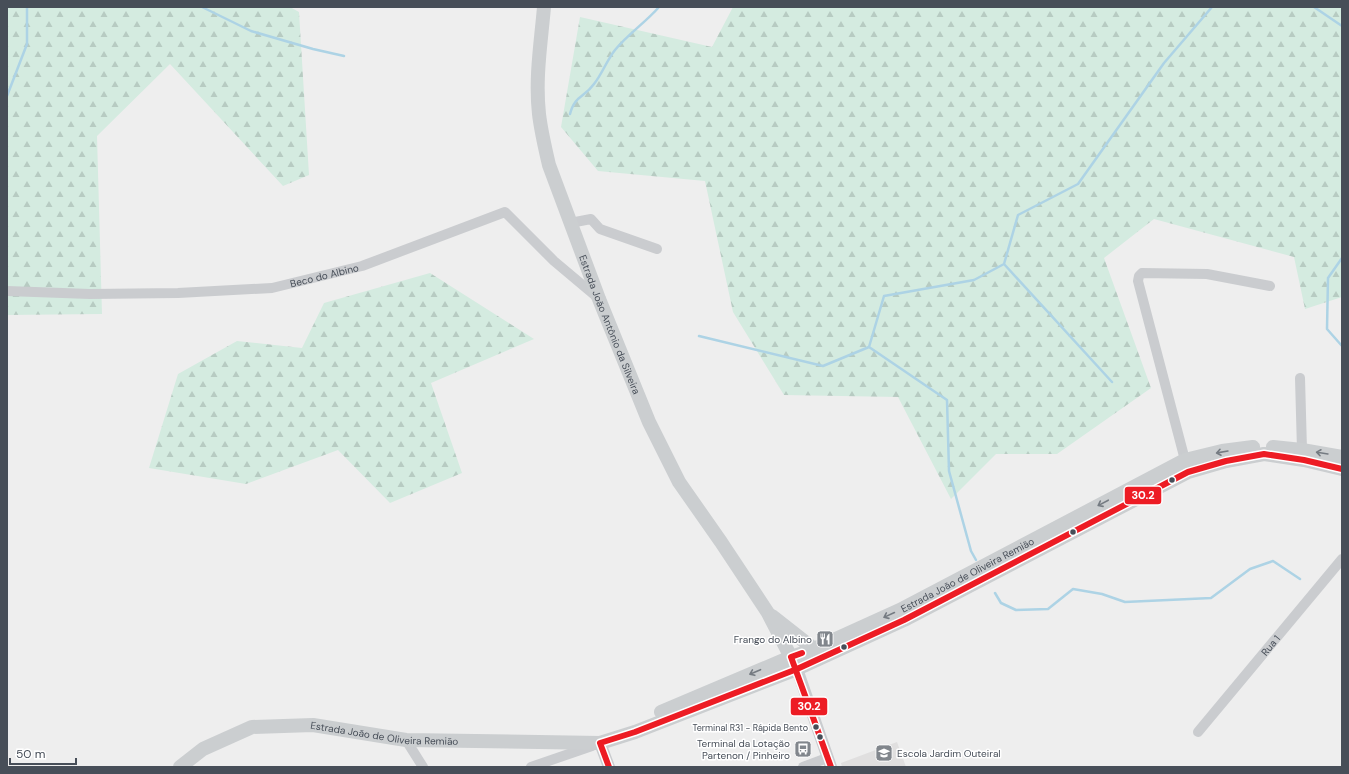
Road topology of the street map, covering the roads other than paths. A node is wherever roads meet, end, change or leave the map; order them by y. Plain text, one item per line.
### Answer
1 (544, 7) edge
2 (570, 223) junction
3 (657, 248) dead end
4 (1270, 286) dead end
5 (7, 291) edge
6 (599, 299) junction
7 (1300, 378) dead end
8 (1302, 450) junction
9 (1342, 457) edge
10 (1185, 460) junction
11 (1342, 469) edge
12 (1342, 559) edge
13 (768, 613) junction
14 (814, 649) junction
15 (794, 663) junction
16 (1198, 732) dead end
17 (406, 740) junction
18 (600, 743) junction
19 (829, 762) edge
20 (180, 767) edge
21 (423, 767) edge
22 (531, 767) edge
23 (609, 767) edge
24 (803, 767) edge

1 - 2 main road, Estrada João Antônio da Silveira
2 - 3 street
2 - 6 main road, Estrada João Antônio da Silveira
4 - 10 street
5 - 6 street, Beco do Albino
6 - 13 main road, Estrada João Antônio da Silveira
7 - 8 street
9 -> 8 main road, Estrada João de Oliveira Remião
8 -> 10 main road, Estrada João de Oliveira Remião
10 -> 14 main road, Estrada João de Oliveira Remião
11 - 15 main road, Estrada João de Oliveira Remião
12 - 16 street, Rua 1
13 - 14 main road, Estrada João Antônio da Silveira
13 - 15 main road, Estrada João Antônio da Silveira
14 - 15 main road, Estrada João de Oliveira Remião
15 - 18 main road, Estrada João de Oliveira Remião
15 - 19 street
17 - 18 main road, Estrada João de Oliveira Remião
17 - 20 main road, Estrada João de Oliveira Remião
17 - 21 street
18 - 22 street
18 - 23 street
19 - 24 street

